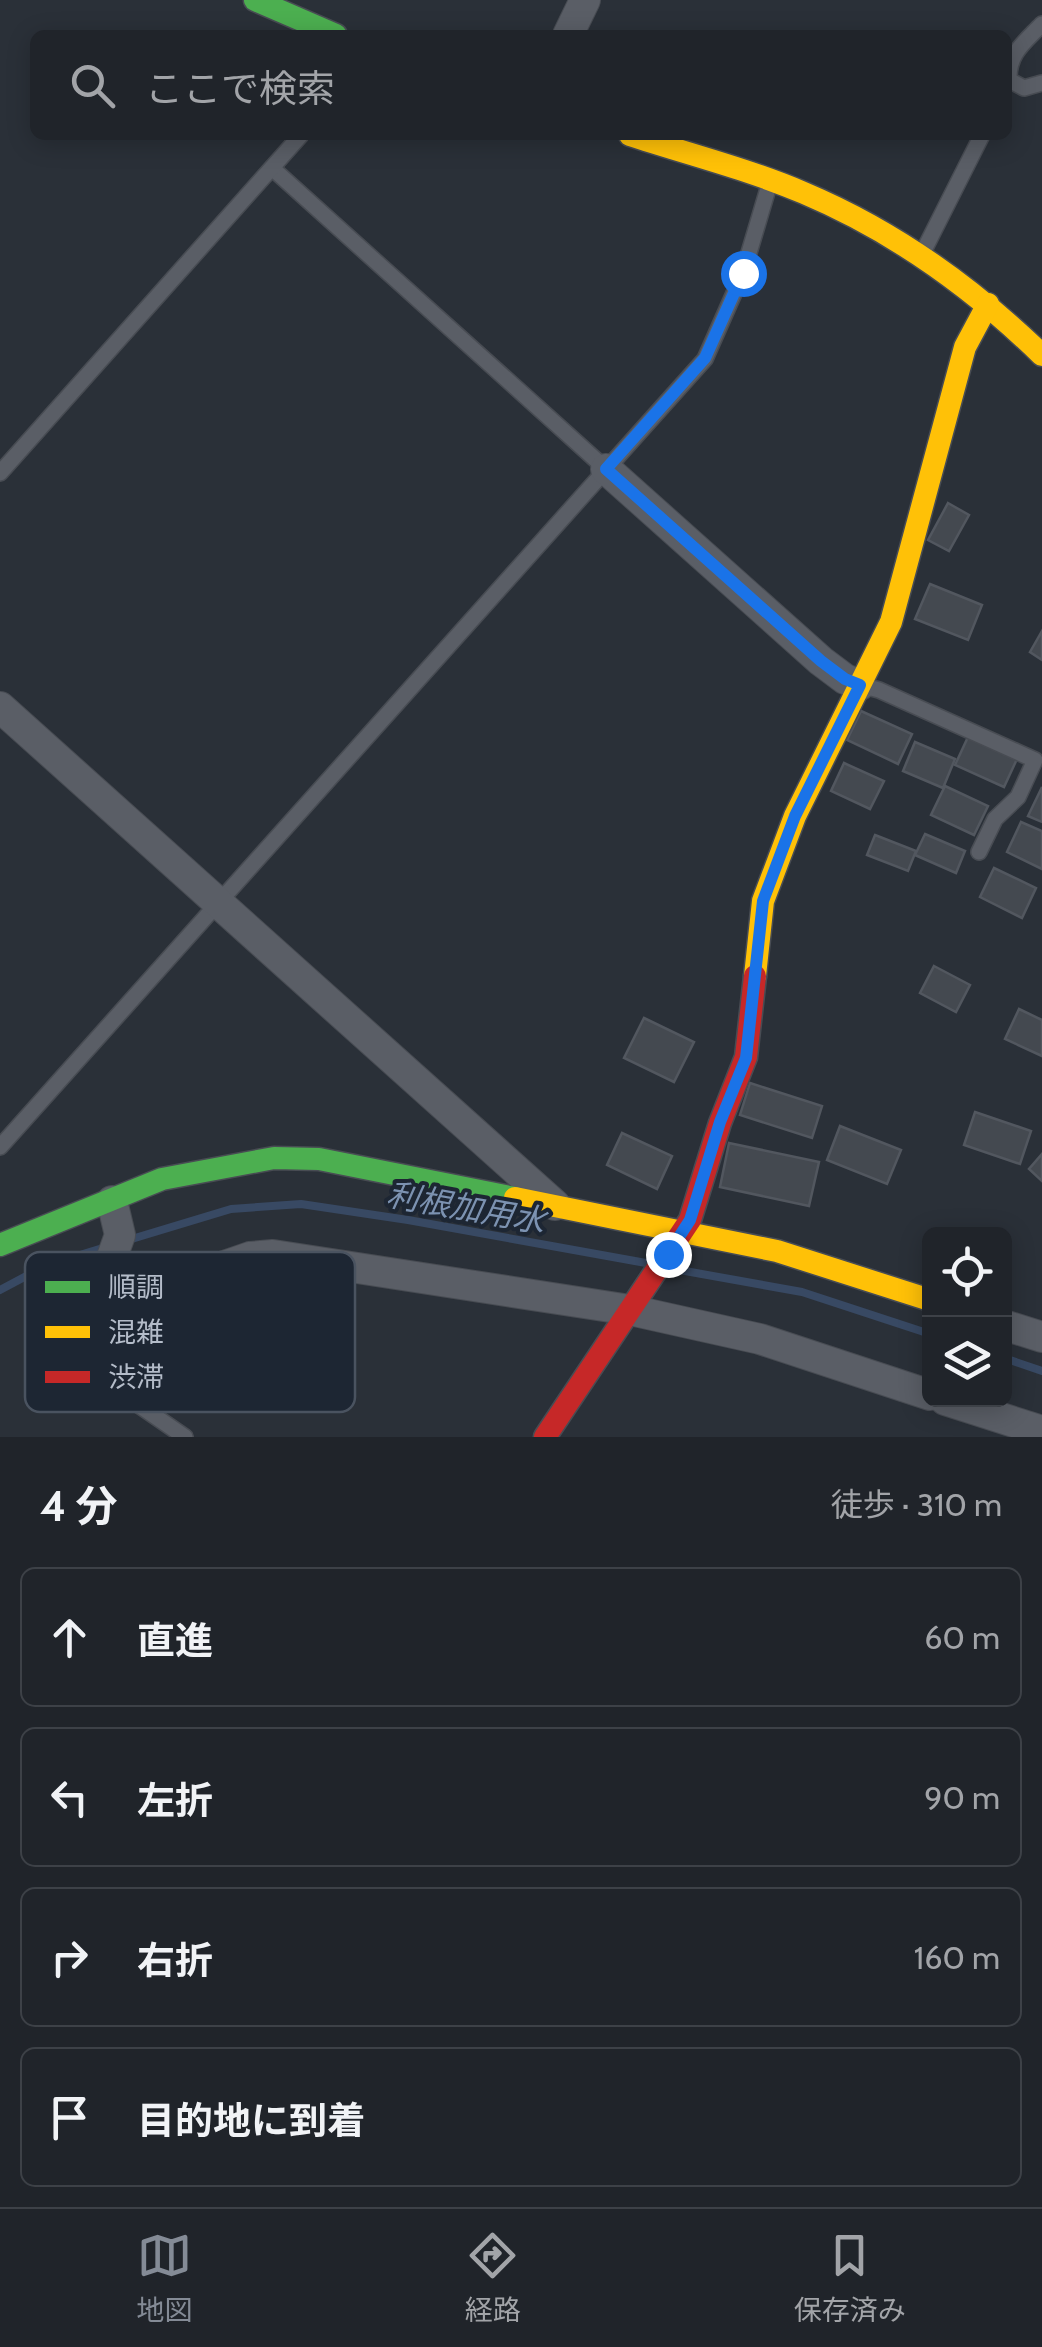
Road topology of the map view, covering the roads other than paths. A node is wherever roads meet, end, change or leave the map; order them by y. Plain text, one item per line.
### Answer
1 (255, 0) edge
2 (585, 0) edge
3 (1042, 24) edge
4 (324, 30) edge
5 (570, 30) edge
6 (1012, 55) edge
7 (1042, 82) edge
8 (1012, 84) edge
9 (297, 140) edge
10 (645, 140) edge
11 (979, 140) edge
12 (272, 168) junction
13 (771, 182) junction
14 (921, 256) junction
15 (988, 304) junction
16 (1042, 355) edge
17 (606, 469) junction
18 (0, 473) edge
19 (860, 685) junction
20 (0, 707) edge
21 (978, 852) dead end
22 (218, 903) junction
23 (0, 1147) edge
24 (112, 1202) junction
25 (557, 1207) junction
26 (680, 1233) junction
27 (0, 1244) edge
28 (114, 1252) edge
29 (355, 1268) edge
30 (922, 1297) edge
31 (630, 1310) junction
32 (922, 1391) edge
33 (967, 1407) edge
34 (149, 1412) edge
35 (1042, 1431) edge
36 (185, 1437) edge
37 (545, 1437) edge

1 - 4 street
2 - 5 street
3 - 6 lane
7 - 8 lane
9 - 12 lane
10 - 13 street
11 - 14 lane
12 - 17 lane
12 - 18 lane
13 - 14 street
13 - 17 lane
14 - 15 street
15 - 16 street
15 - 19 street
17 - 19 street
17 - 22 lane
19 - 21 lane
19 - 26 street
20 - 22 street
22 - 23 lane
22 - 25 street
24 - 25 street
24 - 27 street
24 - 28 street
25 - 26 street
26 - 30 street
26 - 31 street
29 - 31 street
31 - 32 street
31 - 37 street
33 - 35 street
34 - 36 lane

